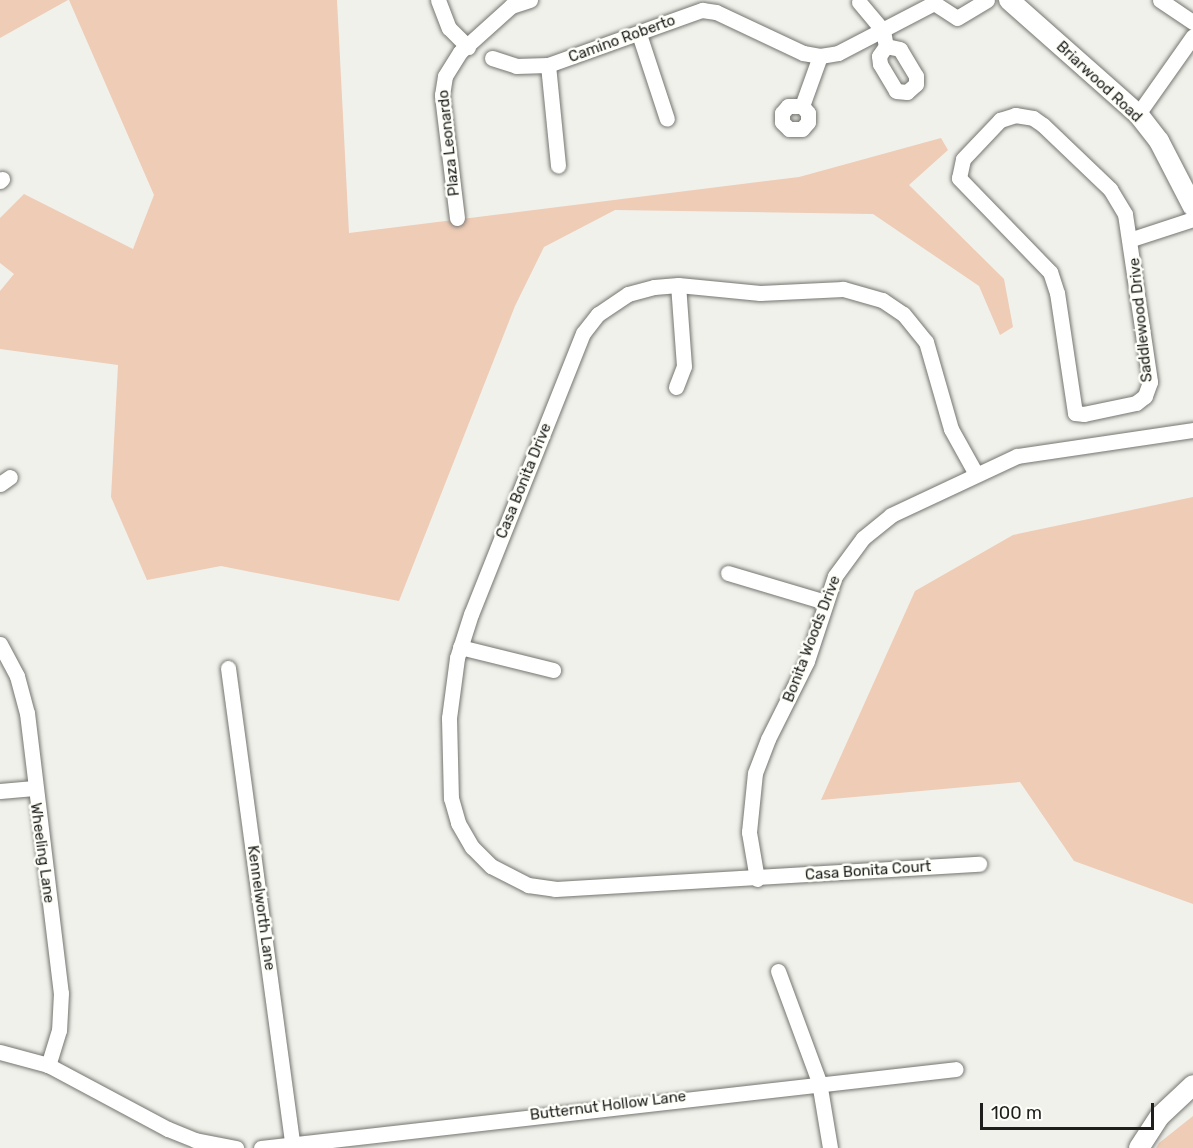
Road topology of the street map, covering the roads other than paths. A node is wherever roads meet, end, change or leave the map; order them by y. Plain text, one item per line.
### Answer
1 (438, 0) edge
2 (530, 0) edge
3 (987, 0) edge
4 (1009, 0) edge
5 (1160, 0) edge
6 (859, 2) dead end
7 (942, 4) edge
8 (1193, 22) edge
9 (639, 34) junction
10 (1193, 36) edge
11 (885, 39) junction
12 (468, 47) junction
13 (820, 56) junction
14 (492, 58) dead end
15 (548, 65) junction
16 (802, 106) dead end
17 (1138, 114) junction
18 (667, 119) dead end
19 (558, 166) dead end
20 (1193, 207) edge
21 (457, 218) dead end
22 (1193, 219) edge
23 (1132, 239) junction
24 (678, 285) junction
25 (676, 387) dead end
26 (1193, 430) edge
27 (976, 474) junction
28 (728, 573) dead end
29 (825, 602) junction
30 (0, 644) edge
31 (460, 647) junction
32 (228, 668) dead end
33 (553, 670) dead end
34 (34, 788) junction
35 (0, 791) edge
36 (979, 864) dead end
37 (756, 879) junction
38 (777, 971) dead end
39 (0, 1052) edge
40 (48, 1065) junction
41 (956, 1069) dead end
42 (819, 1082) junction
43 (1193, 1085) edge
44 (293, 1146) edge
45 (236, 1148) edge
46 (261, 1148) edge
47 (830, 1148) edge
48 (1139, 1148) edge

1 - 12 street
2 - 12 street, Plaza Leonardo
3 - 7 street
4 - 17 main road, Briarwood Road
5 - 8 street
6 - 11 street
7 - 11 street
9 - 13 street, Camino Roberto
9 - 15 street, Camino Roberto
9 - 18 street
10 - 17 street
11 - 13 street
12 - 21 street, Plaza Leonardo
13 - 16 street
14 - 15 street, Camino Roberto
15 - 19 street
17 - 20 main road, Briarwood Road
22 - 23 street, Saddlewood Drive
23 - 23 street, Saddlewood Drive
24 - 25 street
24 - 27 street, Casa Bonita Drive
24 - 31 street, Casa Bonita Drive
26 - 27 street, Bonita Woods Drive
27 - 29 street, Bonita Woods Drive
28 - 29 street
29 - 37 street, Bonita Woods Drive
30 - 34 street, Wheeling Lane
31 - 33 street
31 - 37 street, Casa Bonita Drive
32 - 44 street, Kennelworth Lane
34 - 35 street
34 - 40 street, Wheeling Lane
36 - 37 street, Casa Bonita Court
38 - 42 street
39 - 40 street
40 - 45 street
41 - 42 street, Butternut Hollow Lane
42 - 44 street, Butternut Hollow Lane
42 - 47 street
43 - 48 main road
44 - 46 street, Butternut Hollow Lane

